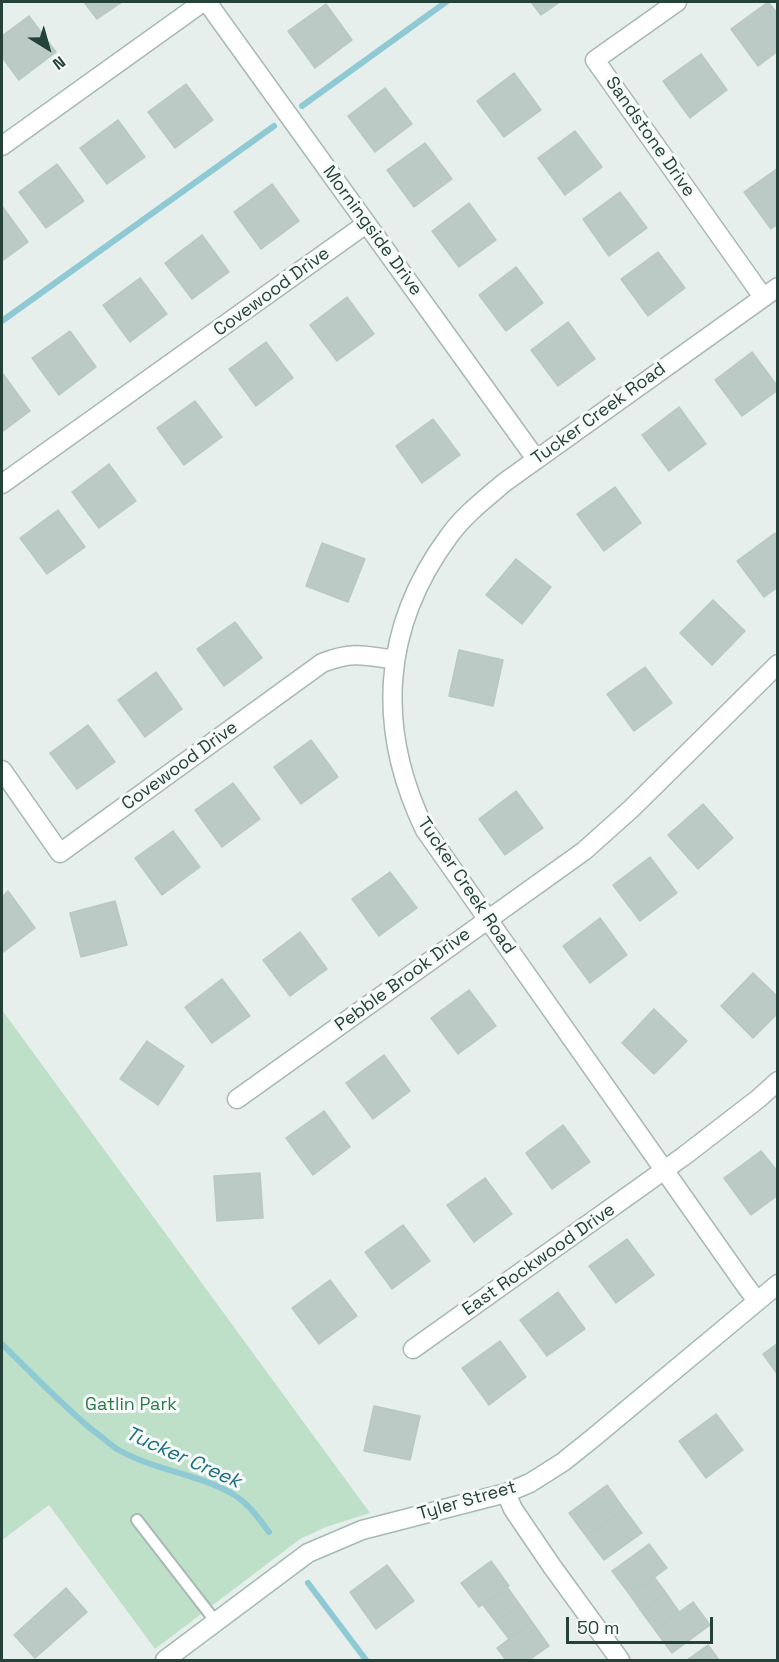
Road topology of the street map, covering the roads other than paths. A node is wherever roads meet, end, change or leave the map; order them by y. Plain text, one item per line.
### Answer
1 (206, 2) edge
2 (677, 2) edge
3 (2, 146) edge
4 (366, 224) junction
5 (770, 292) edge
6 (536, 459) junction
7 (2, 484) edge
8 (395, 660) junction
9 (777, 664) edge
10 (2, 770) edge
11 (488, 920) junction
12 (777, 1081) edge
13 (237, 1099) dead end
14 (664, 1171) junction
15 (777, 1284) edge
16 (758, 1301) junction
17 (413, 1349) dead end
18 (506, 1493) junction
19 (137, 1520) dead end
20 (216, 1622) junction
21 (165, 1660) edge
22 (620, 1660) edge

1 - 3 street
1 - 4 street, Morningside Drive
2 - 5 street, Sandstone Drive
4 - 6 street, Morningside Drive
4 - 7 street, Covewood Drive
5 - 6 street, Tucker Creek Road
6 - 8 street, Tucker Creek Road
8 - 10 street, Covewood Drive
8 - 11 street, Tucker Creek Road
9 - 11 street, Pebble Brook Drive
11 - 13 street, Pebble Brook Drive
11 - 14 street, Tucker Creek Road
12 - 14 street, East Rockwood Drive
14 - 16 street, Tucker Creek Road
14 - 17 street, East Rockwood Drive
15 - 16 street, Tyler Street
16 - 18 street, Tyler Street
18 - 20 street, Tyler Street
18 - 22 street
19 - 20 lane
20 - 21 street, Tyler Street

